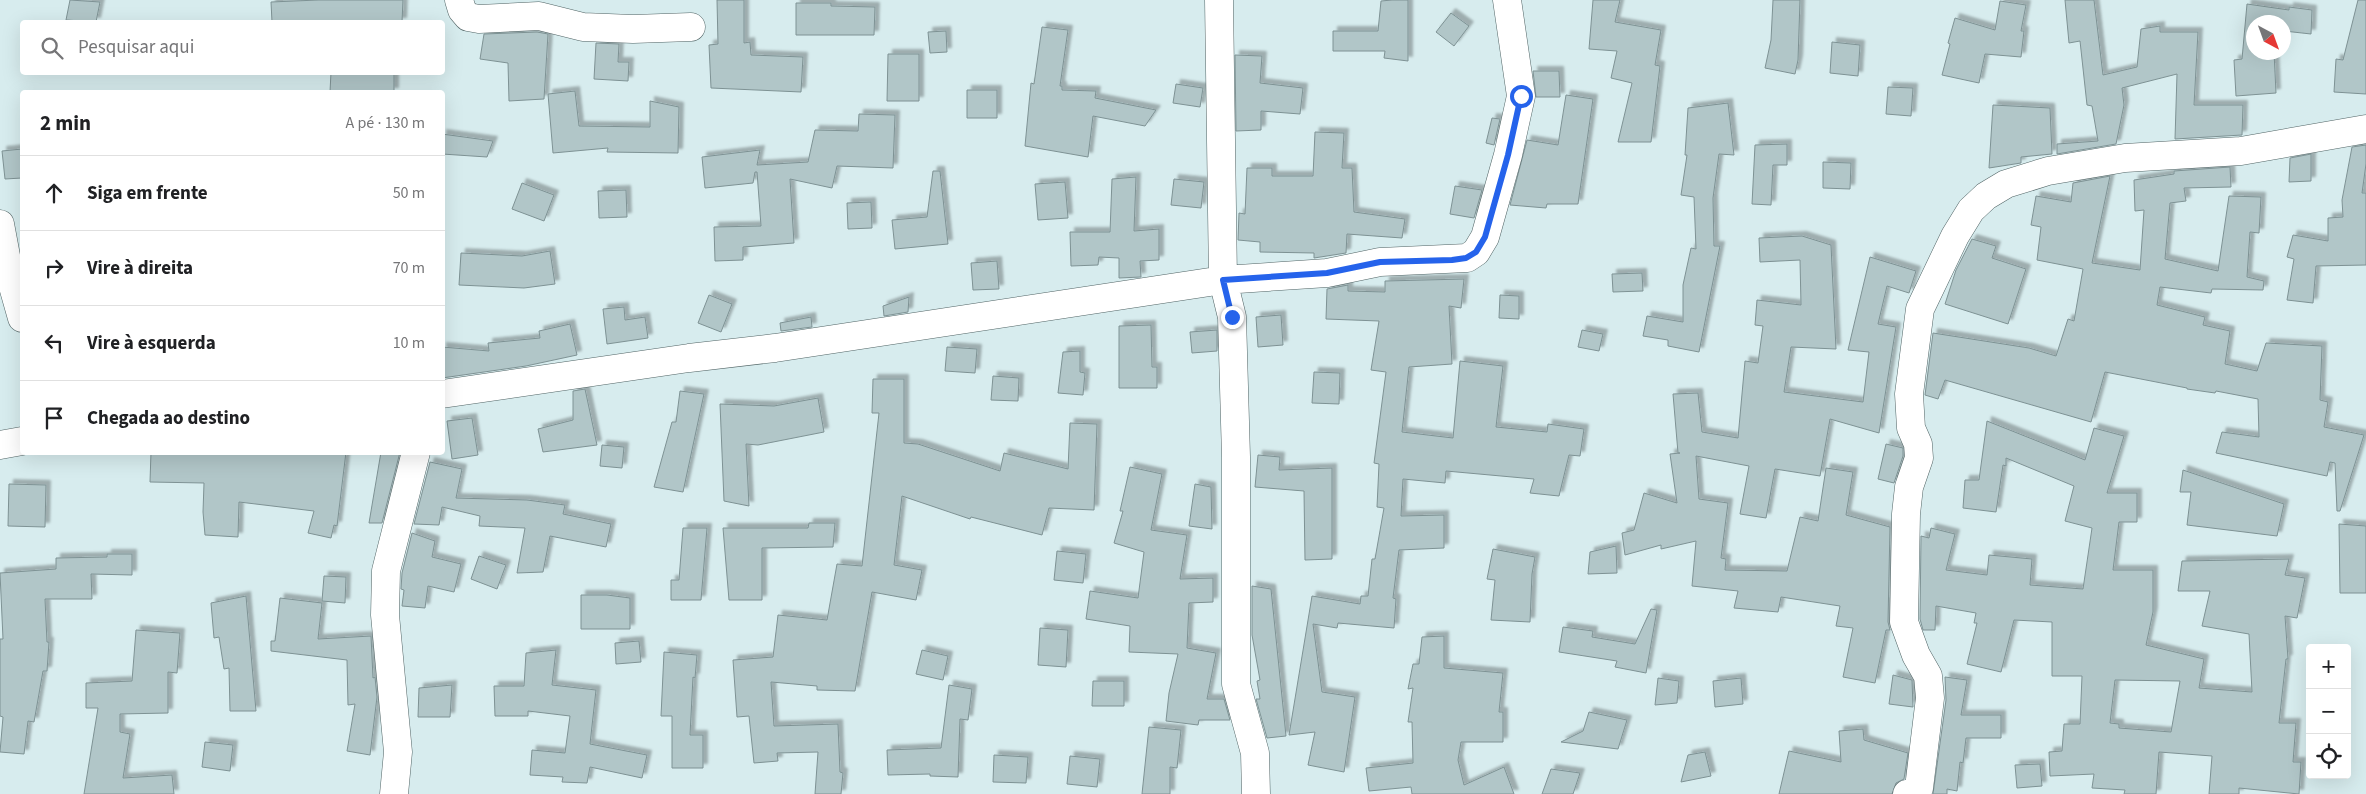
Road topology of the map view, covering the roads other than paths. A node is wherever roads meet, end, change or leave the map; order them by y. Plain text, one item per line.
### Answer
1 (459, 0) edge
2 (1219, 0) edge
3 (1507, 0) edge
4 (691, 28) dead end
5 (2366, 129) edge
6 (0, 224) edge
7 (1223, 280) junction
8 (20, 311) edge
9 (445, 394) edge
10 (20, 441) edge
11 (0, 445) edge
12 (415, 455) edge
13 (394, 794) edge
14 (1256, 794) edge
15 (1907, 794) edge

1 - 4 street
2 - 7 street
3 - 7 street
5 - 15 street
6 - 8 street
7 - 9 street
7 - 14 street
10 - 11 street
12 - 13 street

